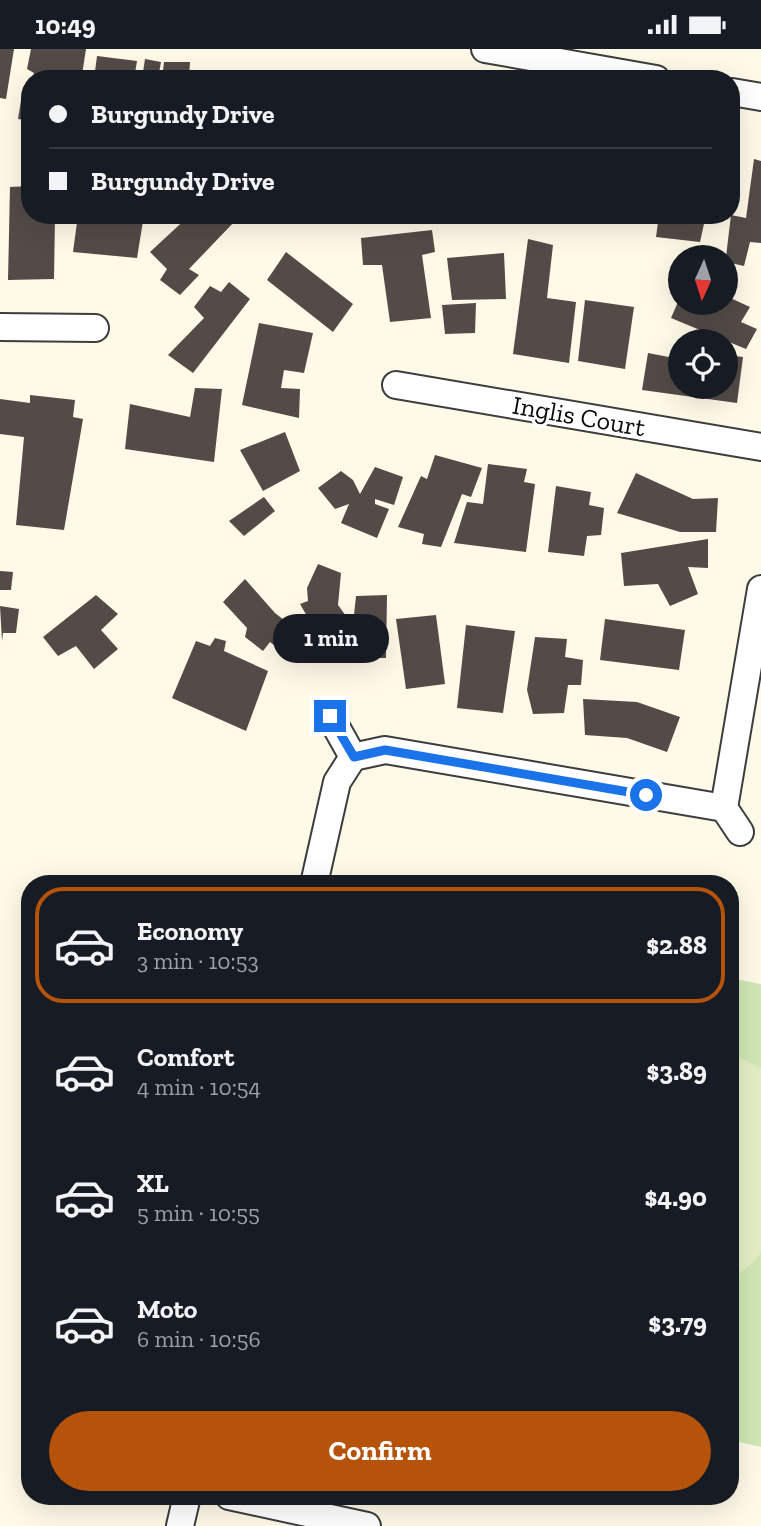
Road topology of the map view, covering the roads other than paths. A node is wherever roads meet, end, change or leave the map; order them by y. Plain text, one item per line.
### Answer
1 (485, 49) edge
2 (605, 70) edge
3 (740, 93) edge
4 (761, 97) edge
5 (0, 327) edge
6 (95, 328) dead end
7 (396, 385) dead end
8 (761, 447) edge
9 (761, 589) edge
10 (330, 716) dead end
11 (354, 757) junction
12 (724, 808) junction
13 (740, 832) dead end
14 (316, 875) edge
15 (185, 1505) edge
16 (270, 1505) edge
17 (180, 1526) edge
18 (367, 1526) edge

1 - 2 street
3 - 4 street
5 - 6 street
7 - 8 street, Inglis Court
9 - 12 street
10 - 11 street
11 - 12 street
11 - 14 street
12 - 13 street
15 - 17 street
16 - 18 street

